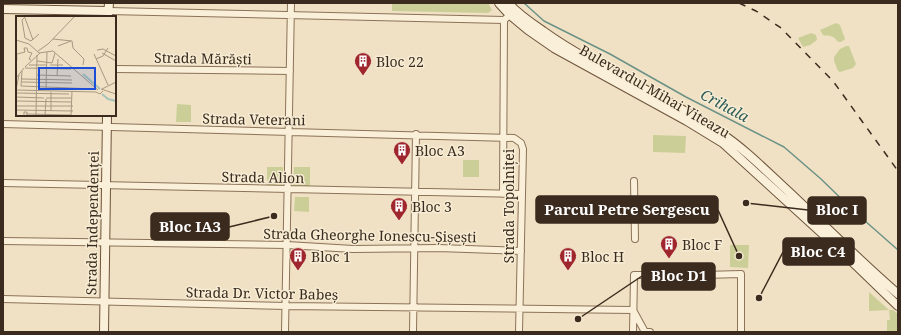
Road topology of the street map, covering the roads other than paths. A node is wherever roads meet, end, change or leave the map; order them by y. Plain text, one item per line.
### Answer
1 (291, 3) edge
2 (499, 3) edge
3 (508, 3) edge
4 (3, 9) edge
5 (108, 10) edge
6 (291, 14) junction
7 (509, 15) junction
8 (116, 69) edge
9 (290, 71) junction
10 (107, 116) edge
11 (3, 124) edge
12 (107, 127) junction
13 (289, 131) junction
14 (416, 134) junction
15 (504, 137) junction
16 (634, 180) dead end
17 (3, 184) edge
18 (106, 185) junction
19 (288, 189) junction
20 (416, 193) junction
21 (503, 194) junction
22 (522, 194) junction
23 (635, 239) dead end
24 (3, 241) edge
25 (105, 243) junction
26 (287, 245) junction
27 (414, 249) junction
28 (521, 251) junction
29 (859, 264) junction
30 (898, 294) edge
31 (3, 299) edge
32 (104, 301) junction
33 (286, 306) junction
34 (898, 306) edge
35 (414, 308) junction
36 (520, 308) junction
37 (633, 310) junction
38 (104, 332) edge
39 (285, 332) edge
40 (413, 332) edge
41 (519, 332) edge
42 (633, 332) edge
43 (650, 332) edge
44 (741, 332) edge

1 - 6 street
2 - 7 main road, Bulevardul Mihai Viteazu
3 - 7 main road, Bulevardul Mihai Viteazu
4 - 5 main road
5 - 6 street
6 - 7 street
6 - 9 street
7 - 15 street, Strada Topolniței
7 - 29 main road, Bulevardul Mihai Viteazu
8 - 9 street, Strada Mărăști
9 - 13 street
10 - 12 main road, Strada Independenței
11 - 12 street, Strada Veterani
12 - 13 street, Strada Veterani
12 - 18 main road, Strada Independenței
13 - 14 street, Strada Veterani
13 - 19 street
14 - 15 street, Strada Veterani
14 - 20 street
15 - 21 street
15 - 22 street, Strada Topolniței
16 - 23 street
17 - 18 street, Strada Alion
18 - 19 street, Strada Alion
18 - 25 main road, Strada Independenței
19 - 20 street, Strada Alion
19 - 26 street
20 - 21 street, Strada Alion
20 - 27 street
21 - 22 street, Strada Alion
22 - 28 street, Strada Topolniței
24 - 25 street, Strada Gheorghe Ionescu-Șișești
25 - 26 street, Strada Gheorghe Ionescu-Șișești
25 - 32 main road, Strada Independenței
26 - 27 street, Strada Gheorghe Ionescu-Șișești
26 - 33 street
27 - 28 street, Strada Gheorghe Ionescu-Șișești
27 - 35 street
28 - 36 street, Strada Topolniței
29 - 30 main road, Bulevardul Mihai Viteazu
29 - 34 main road, Bulevardul Mihai Viteazu
31 - 32 street, Strada Dr. Victor Babeș
32 - 33 street, Strada Dr. Victor Babeș
32 - 38 main road, Strada Independenței
33 - 35 street, Strada Dr. Victor Babeș
33 - 39 street
35 - 36 street, Strada Dr. Victor Babeș
35 - 40 street
36 - 37 street, Strada Dr. Victor Babeș
36 - 41 street, Strada Topolniței
37 - 42 street
37 - 43 street
37 - 44 street

